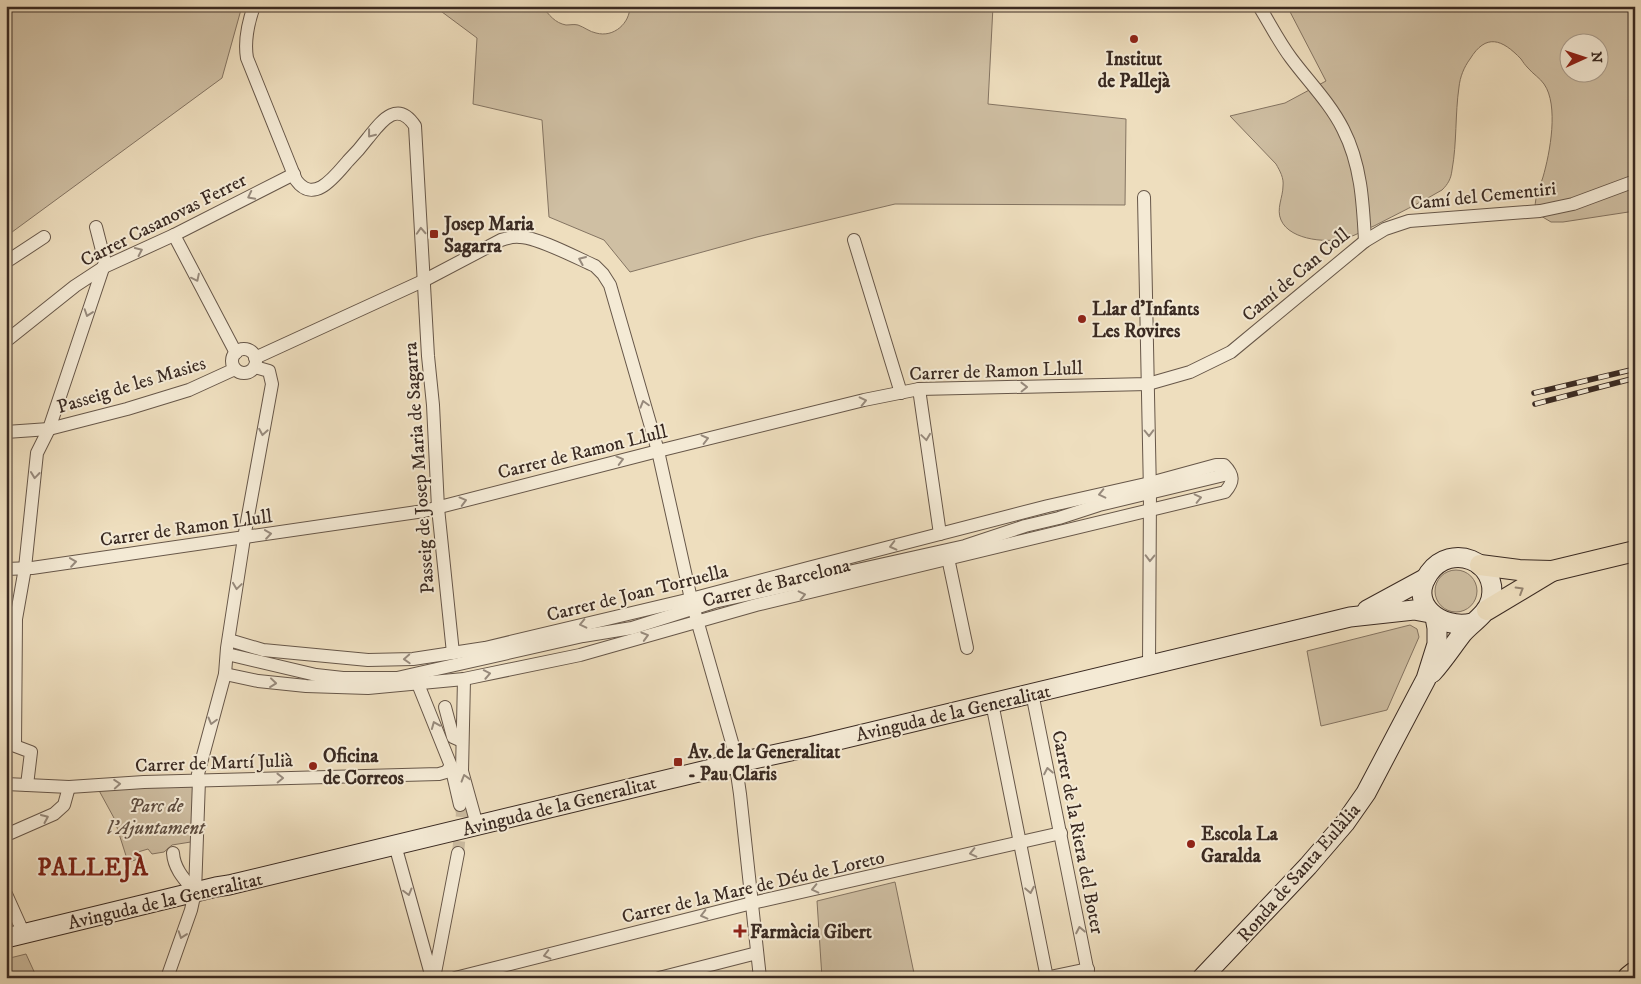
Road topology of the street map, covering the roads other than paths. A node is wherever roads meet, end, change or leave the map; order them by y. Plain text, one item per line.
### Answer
1 (254, 6) edge
2 (1259, 6) edge
3 (294, 174) junction
4 (1635, 181) edge
5 (1144, 196) dead end
6 (96, 226) dead end
7 (174, 235) junction
8 (44, 237) dead end
9 (854, 240) dead end
10 (1365, 241) junction
11 (6, 262) edge
12 (104, 267) junction
13 (425, 280) junction
14 (6, 341) edge
15 (236, 354) junction
16 (255, 362) junction
17 (235, 369) junction
18 (1148, 384) junction
19 (919, 389) junction
20 (901, 393) junction
21 (49, 429) junction
22 (6, 432) edge
23 (658, 450) junction
24 (1224, 475) dead end
25 (1150, 488) junction
26 (438, 508) junction
27 (1150, 509) junction
28 (940, 530) junction
29 (244, 538) junction
30 (991, 538) junction
31 (923, 543) dead end
32 (1635, 550) edge
33 (948, 558) junction
34 (1480, 565) junction
35 (6, 568) edge
36 (24, 568) junction
37 (1552, 571) junction
38 (812, 573) junction
39 (1426, 578) junction
40 (694, 610) junction
41 (1432, 615) junction
42 (1357, 616) junction
43 (1479, 616) junction
44 (229, 640) junction
45 (967, 648) dead end
46 (453, 653) junction
47 (227, 654) junction
48 (1149, 665) junction
49 (225, 674) junction
50 (436, 676) junction
51 (464, 679) junction
52 (1426, 679) junction
53 (418, 684) junction
54 (1032, 693) junction
55 (992, 703) junction
56 (446, 714) dead end
57 (462, 741) junction
58 (6, 751) edge
59 (30, 758) junction
60 (736, 763) junction
61 (451, 766) junction
62 (199, 780) junction
63 (6, 784) edge
64 (27, 785) junction
65 (69, 787) junction
66 (460, 805) tunnel mouth
67 (476, 825) junction
68 (1060, 834) junction
69 (6, 835) edge
70 (1021, 842) junction
71 (395, 845) junction
72 (458, 853) tunnel mouth
73 (172, 861) dead end
74 (195, 892) junction
75 (6, 894) edge
76 (752, 904) junction
77 (419, 934) junction
78 (442, 935) junction
79 (15, 936) edge
80 (757, 953) junction
81 (1089, 974) edge
82 (1635, 974) edge
83 (167, 978) edge
84 (433, 978) edge
85 (455, 978) edge
86 (659, 978) edge
87 (760, 978) edge
88 (1047, 978) edge
89 (1202, 978) edge
90 (1630, 978) edge

1 - 3 street
2 - 10 street, Camí de Can Coll
3 -> 7 street, Carrer Casanovas Ferrer
13 -> 3 street, Passeig de Josep Maria de Sagarra
4 - 10 street, Camí del Cementiri
5 - 18 street
6 - 12 street
12 -> 7 street, Carrer Casanovas Ferrer
7 -> 15 street
8 - 11 street
9 - 20 street
10 - 18 street, Camí de Can Coll
12 - 14 street, Carrer Casanovas Ferrer
12 -> 21 street
13 - 16 street
23 -> 13 street
13 - 26 street, Passeig de Josep Maria de Sagarra
15 - 16 street
15 - 17 street
16 - 17 street
16 -> 29 street
17 - 21 street, Passeig de les Masies
19 -> 18 street, Carrer de Ramon Llull
18 -> 25 street
19 - 20 street, Carrer de Ramon Llull
19 -> 28 street
23 -> 20 street, Carrer de Ramon Llull
21 - 22 street, Passeig de les Masies
21 -> 36 street
26 -> 23 street, Carrer de Ramon Llull
23 - 40 street
24 - 25 street
25 - 27 street
27 -> 25 street, Carrer de Barcelona
25 -> 28 street, Carrer de Joan Torruella
25 - 30 street
29 -> 26 street, Carrer de Ramon Llull
26 - 46 street, Passeig de Josep Maria de Sagarra
27 - 33 street, Carrer de Barcelona
27 -> 48 street
28 -> 38 street, Carrer de Joan Torruella
36 -> 29 street, Carrer de Ramon Llull
29 -> 44 street
30 - 31 street
30 - 38 street
32 - 37 main road
40 -> 33 street, Carrer de Barcelona
33 - 45 street
34 - 37 main road
34 - 39 main road
34 - 43 main road
35 - 36 street, Carrer de Ramon Llull
36 - 59 street
43 -> 37 main road
38 - 40 street, Carrer de Joan Torruella
39 - 41 main road
39 - 42 main road
40 -> 46 street, Carrer de Joan Torruella
40 - 50 street
51 -> 40 street, Carrer de Barcelona
40 - 60 street
41 - 42 main road
41 - 43 main road
41 - 52 main road
42 - 48 main road, Avinguda de la Generalitat
43 - 52 main road
46 -> 44 street, Carrer de Joan Torruella
44 - 47 street
47 - 49 street
47 - 50 street
48 - 54 main road, Avinguda de la Generalitat
49 -> 53 street, Carrer de Barcelona
49 -> 62 street
50 - 51 street, Carrer de Barcelona
50 - 53 street, Carrer de Barcelona
51 - 57 street
52 - 89 main road, Ronda de Santa Eulàlia
61 -> 53 street
54 - 55 main road, Avinguda de la Generalitat
68 -> 54 street, Carrer de la Riera del Boter
55 - 60 main road, Avinguda de la Generalitat
55 - 70 street
56 - 57 street
67 -> 57 street
58 - 59 street
59 - 64 street
60 - 67 main road, Avinguda de la Generalitat
60 - 76 street
62 -> 61 street, Carrer de Martí Julià
61 - 66 street
65 -> 62 street, Carrer de Martí Julià
62 - 74 street
63 - 64 street, Carrer de Martí Julià
64 - 65 street, Carrer de Martí Julià
69 -> 65 street
67 - 71 main road, Avinguda de la Generalitat
68 - 70 street, Carrer de la Mare de Déu de Loreto
81 -> 68 street, Carrer de la Riera del Boter
70 -> 76 street, Carrer de la Mare de Déu de Loreto
70 -> 88 street
71 - 74 main road, Avinguda de la Generalitat
71 -> 77 street
72 - 78 street
73 - 74 street
74 - 79 main road, Avinguda de la Generalitat
74 -> 83 street
75 - 79 street
76 - 80 street
76 -> 85 street, Carrer de la Mare de Déu de Loreto
77 - 78 street
77 - 84 street
78 - 84 street
80 - 86 street
80 - 87 street
81 - 88 street
82 - 90 highway

